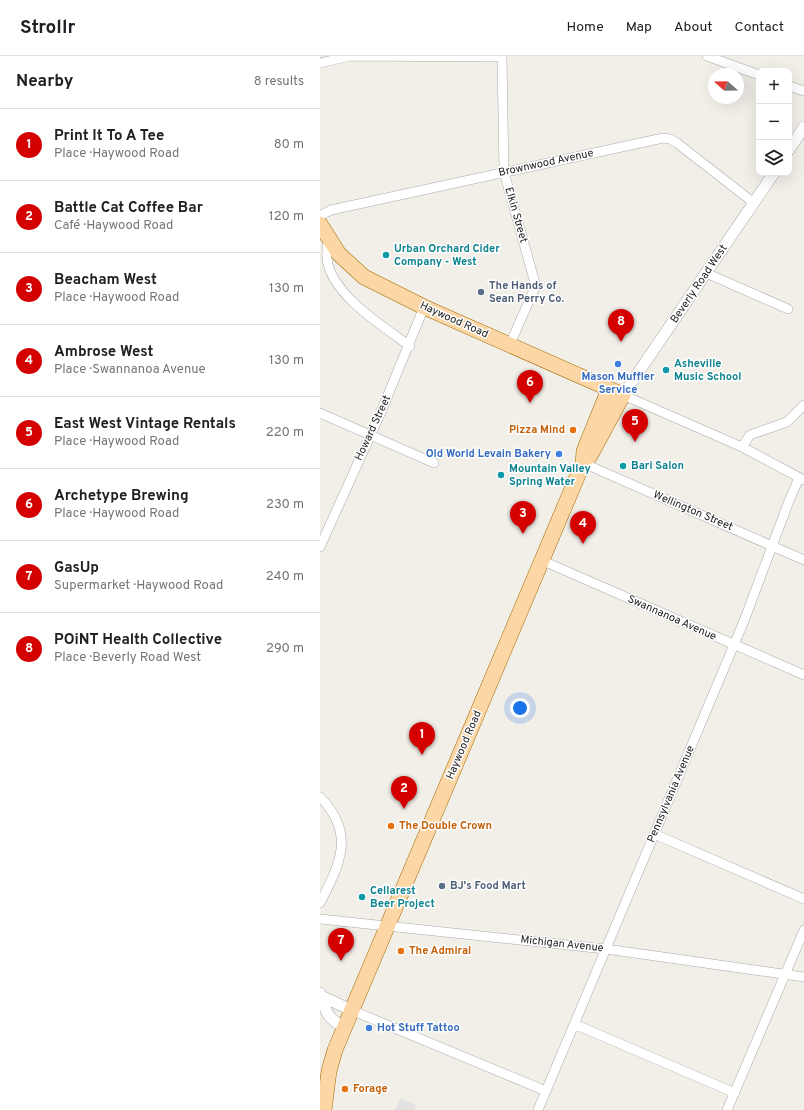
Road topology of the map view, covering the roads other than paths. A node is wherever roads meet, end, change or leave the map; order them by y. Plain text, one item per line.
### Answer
1 (502, 56) edge
2 (707, 56) edge
3 (320, 63) edge
4 (756, 74) edge
5 (792, 87) edge
6 (804, 91) edge
7 (804, 127) edge
8 (792, 145) edge
9 (504, 172) junction
10 (772, 176) edge
11 (754, 203) junction
12 (320, 216) edge
13 (320, 224) edge
14 (328, 240) junction
15 (706, 273) junction
16 (424, 307) junction
17 (788, 309) dead end
18 (510, 344) junction
19 (410, 346) junction
20 (609, 389) junction
21 (624, 395) junction
22 (804, 405) edge
23 (320, 413) edge
24 (370, 435) junction
25 (742, 447) junction
26 (434, 463) dead end
27 (583, 463) junction
28 (802, 479) edge
29 (773, 546) junction
30 (320, 547) edge
31 (541, 560) junction
32 (804, 560) edge
33 (734, 644) junction
34 (804, 675) edge
35 (320, 797) edge
36 (654, 834) junction
37 (804, 899) edge
38 (320, 904) edge
39 (320, 919) edge
40 (388, 926) junction
41 (804, 930) edge
42 (606, 949) junction
43 (784, 975) junction
44 (804, 977) edge
45 (320, 994) edge
46 (351, 1010) junction
47 (574, 1024) junction
48 (344, 1027) junction
49 (325, 1071) edge
50 (546, 1091) junction
51 (735, 1092) junction
52 (324, 1110) edge
53 (538, 1110) edge
54 (728, 1110) edge

1 - 3 street
1 - 9 street, Elkin Street
2 - 4 street
5 - 6 street
7 - 8 street
9 - 11 street, Brownwood Avenue
9 - 12 street, Brownwood Avenue
9 - 18 street, Elkin Street
10 - 11 street, Beverly Road West
11 - 15 street, Beverly Road West
13 - 14 main road, Haywood Road
14 - 16 main road, Haywood Road
14 - 19 street
15 - 17 street
15 - 21 street, Beverly Road West
16 - 18 main road, Haywood Road
16 - 19 street, Howard Street
18 - 20 main road, Haywood Road
19 - 24 street, Howard Street
20 - 21 main road, Haywood Road
20 - 27 main road, Haywood Road
21 - 25 street
21 - 27 main road, Haywood Road
22 - 25 street
23 - 24 street
24 - 26 street
24 - 30 street, Howard Street
25 - 28 street
27 - 29 street, Wellington Street
27 - 31 main road, Haywood Road
28 - 29 street, Pennsylvania Avenue
29 - 32 street, Wellington Street
29 - 33 street, Pennsylvania Avenue
31 - 33 street, Swannanoa Avenue
31 - 40 main road, Haywood Road
33 - 34 street, Swannanoa Avenue
33 - 36 street, Pennsylvania Avenue
35 - 38 street
36 - 37 street
36 - 42 street, Pennsylvania Avenue
39 - 40 street, Michigan Avenue
40 - 42 street, Michigan Avenue
40 - 46 main road, Haywood Road
41 - 43 street
42 - 43 street, Michigan Avenue
42 - 47 street, Pennsylvania Avenue
43 - 44 street, Michigan Avenue
43 - 51 street
45 - 46 street
45 - 48 street
46 - 48 main road, Haywood Road
46 - 50 street
47 - 50 street, Pennsylvania Avenue
47 - 51 street
48 - 49 main road, Haywood Road
49 - 52 main road, Haywood Road
50 - 53 street, Pennsylvania Avenue
51 - 54 street

